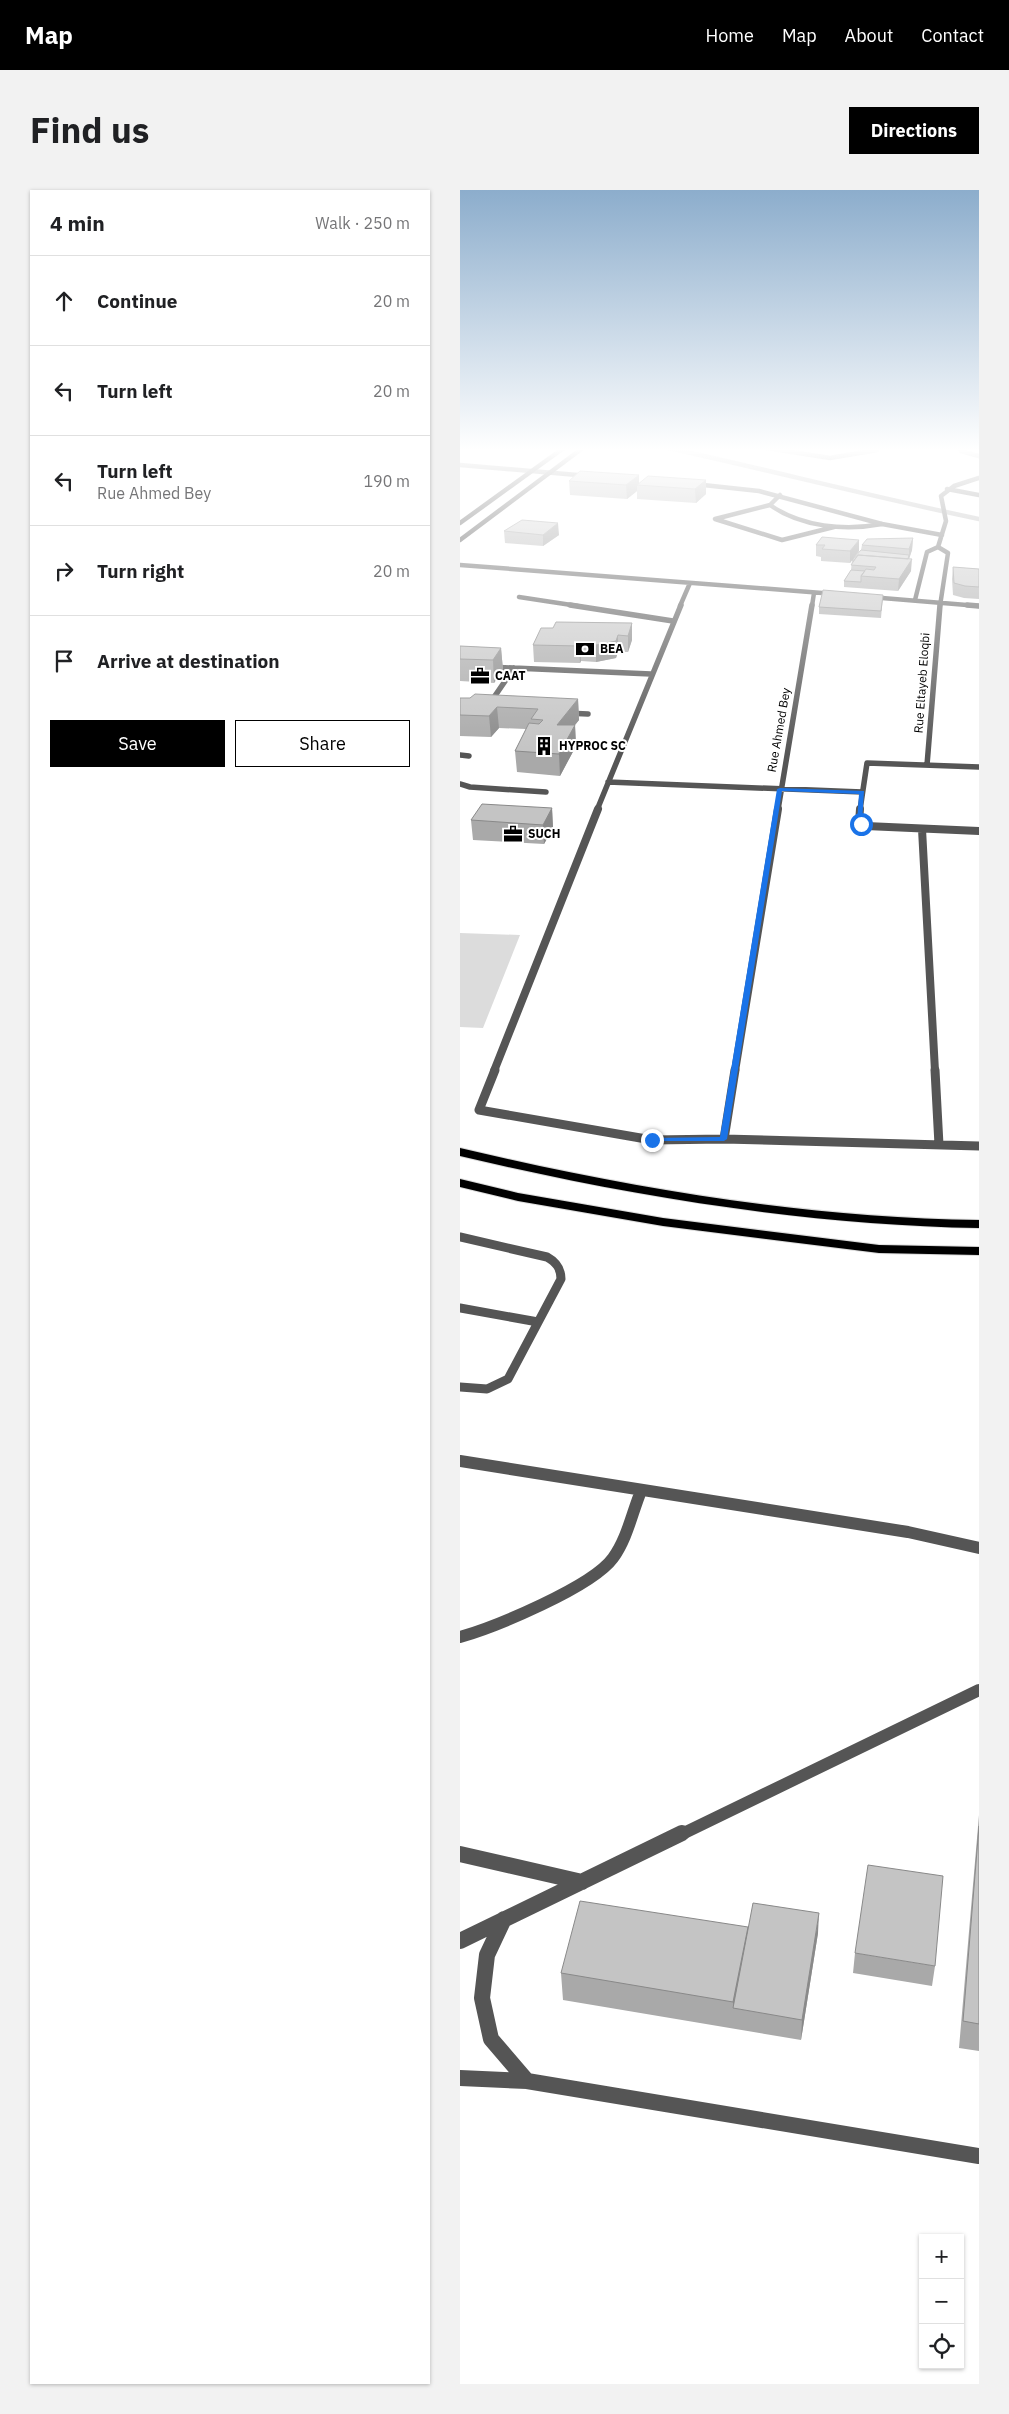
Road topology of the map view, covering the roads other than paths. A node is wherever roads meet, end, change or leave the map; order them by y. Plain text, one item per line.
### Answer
1 (933, 549) edge
2 (942, 549) edge
3 (460, 564) edge
4 (690, 582) junction
5 (814, 592) junction
6 (841, 595) edge
7 (860, 596) edge
8 (519, 597) dead end
9 (915, 600) junction
10 (940, 602) junction
11 (979, 606) edge
12 (674, 621) junction
13 (478, 666) edge
14 (514, 668) junction
15 (651, 674) junction
16 (494, 711) edge
17 (560, 713) edge
18 (588, 714) dead end
19 (460, 755) edge
20 (469, 756) dead end
21 (927, 765) junction
22 (979, 767) edge
23 (608, 782) junction
24 (460, 784) edge
25 (780, 789) junction
26 (546, 792) dead end
27 (862, 792) junction
28 (922, 829) junction
29 (979, 831) edge
30 (724, 1139) junction
31 (939, 1145) junction
32 (979, 1146) edge
33 (460, 1152) edge
34 (460, 1183) edge
35 (979, 1224) edge
36 (460, 1236) edge
37 (979, 1251) edge
38 (460, 1308) edge
39 (538, 1322) junction
40 (460, 1387) edge
41 (460, 1461) edge
42 (641, 1491) junction
43 (979, 1548) edge
44 (460, 1636) edge
45 (979, 1690) edge
46 (460, 1854) edge
47 (582, 1882) junction
48 (504, 1919) junction
49 (460, 1941) edge
50 (460, 2078) edge
51 (527, 2081) junction
52 (979, 2156) edge

1 - 9 street
2 - 10 street, Rue Eltayeb Eloqbi
3 - 4 street
4 - 5 street
4 - 12 street
5 - 6 street
5 - 25 street, Rue Ahmed Bey
7 - 9 street
8 - 12 street
9 - 10 street
10 - 11 street
10 - 21 street, Rue Eltayeb Eloqbi
12 - 15 street
13 - 14 street
14 - 15 street
14 - 16 street
15 - 23 street
17 - 18 street
19 - 20 street
21 - 22 street
21 - 27 street
23 - 25 street
23 - 30 street
24 - 26 street
25 - 27 street
25 - 30 street, Rue Ahmed Bey
27 - 28 street
28 - 29 street
28 - 31 street
30 - 31 street
31 - 32 street
33 - 35 highway
34 - 37 highway
36 - 39 street
38 - 39 street
39 - 40 street
41 - 42 street
42 - 43 street
42 - 44 street
45 - 47 street
46 - 47 street
47 - 48 street
48 - 49 street
48 - 51 street
50 - 51 street
51 - 52 street

